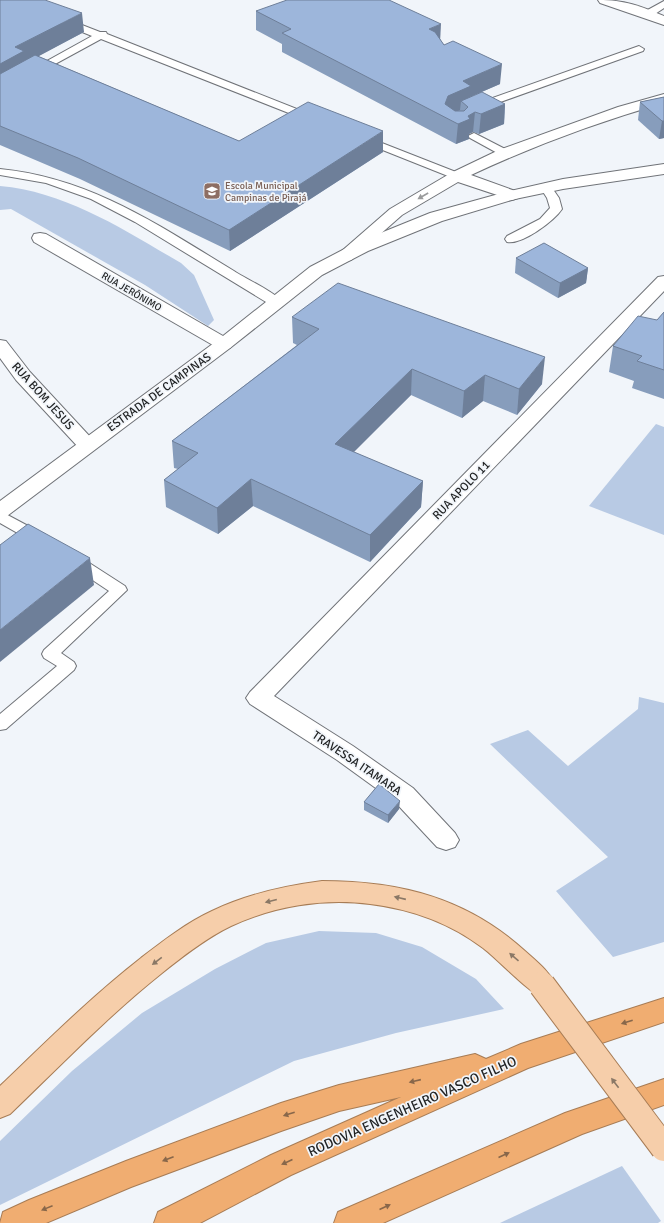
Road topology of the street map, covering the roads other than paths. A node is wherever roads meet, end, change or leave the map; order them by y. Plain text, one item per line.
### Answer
1 (605, 0) edge
2 (664, 4) edge
3 (648, 14) junction
4 (51, 16) edge
5 (664, 21) edge
6 (102, 34) junction
7 (639, 49) dead end
8 (0, 92) edge
9 (664, 98) edge
10 (467, 111) edge
11 (324, 123) edge
12 (354, 135) edge
13 (474, 136) dead end
14 (505, 153) junction
15 (664, 169) edge
16 (0, 172) edge
17 (457, 176) junction
18 (546, 187) junction
19 (512, 195) junction
20 (40, 238) dead end
21 (511, 239) dead end
22 (345, 256) junction
23 (664, 281) edge
24 (276, 302) junction
25 (224, 344) junction
26 (0, 345) edge
27 (87, 445) junction
28 (0, 510) edge
29 (0, 516) edge
30 (258, 698) joint
31 (0, 724) edge
32 (446, 840) dead end
33 (664, 1010) edge
34 (521, 1057) junction
35 (664, 1092) edge
36 (0, 1105) edge
37 (664, 1148) edge
38 (14, 1223) edge
39 (169, 1223) edge
40 (349, 1223) edge

1 - 3 street
2 - 3 lane
3 - 5 street
4 - 6 lane
6 - 8 lane
6 - 11 lane
7 - 10 lane
9 - 14 street
12 - 17 lane
13 - 14 lane
14 - 17 street
15 - 18 street
16 - 24 lane
17 - 19 street
17 -> 22 street
18 - 19 street
18 - 21 lane
19 - 22 street
20 - 25 street, RUA JERÔNIMO
22 - 24 street, ESTRADA DE CAMPINAS
23 - 30 street, RUA APOLO 11
24 - 25 street, ESTRADA DE CAMPINAS
25 - 27 street, ESTRADA DE CAMPINAS
26 - 27 street, RUA BOM JESUS
27 - 28 street, ESTRADA DE CAMPINAS
29 - 31 lane
30 - 32 street, TRAVESSA ITAMARA
33 -> 34 highway, RODOVIA ENGENHEIRO VASCO FILHO
34 -> 38 highway
34 -> 39 highway, RODOVIA ENGENHEIRO VASCO FILHO
40 -> 35 highway
37 -> 36 main road, bridge

